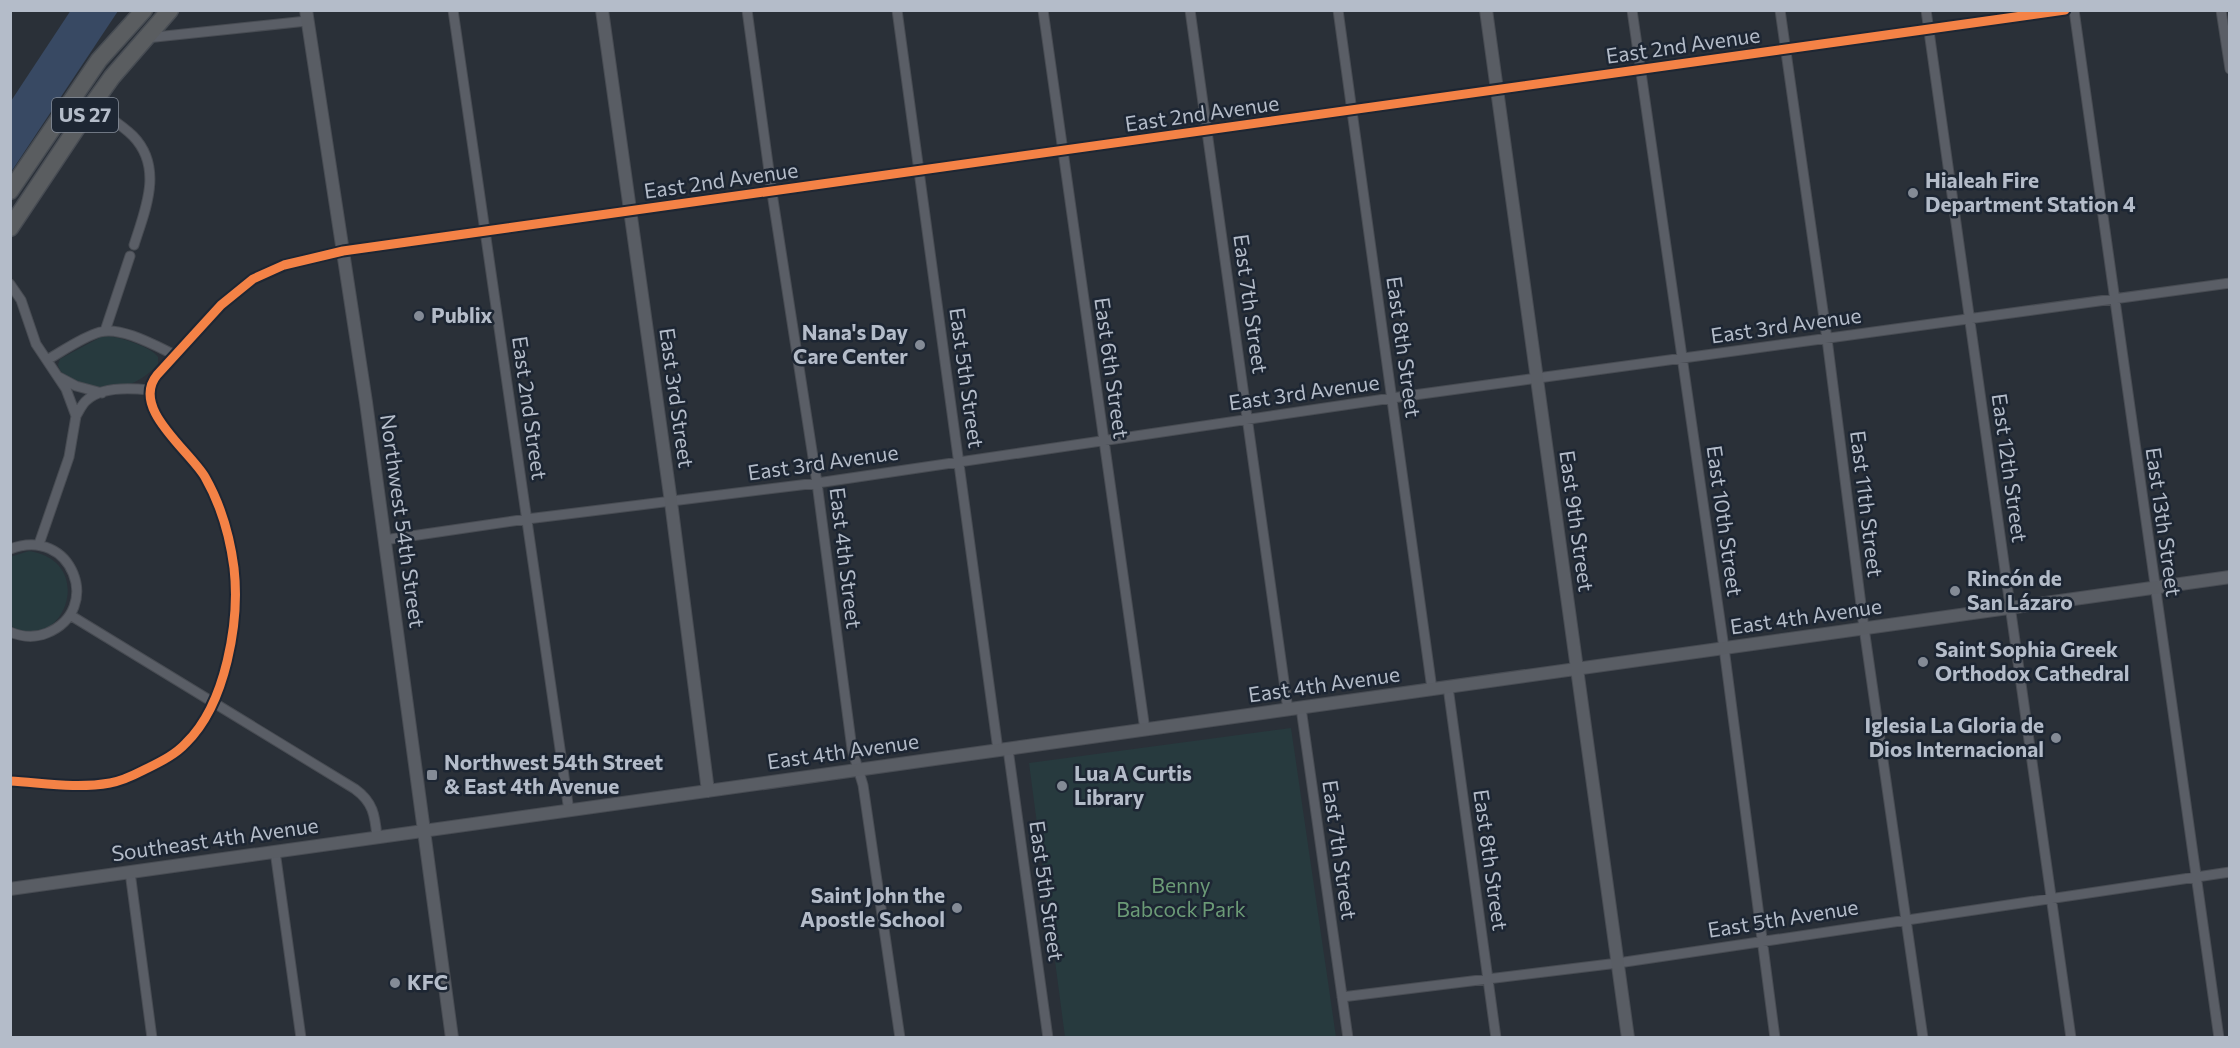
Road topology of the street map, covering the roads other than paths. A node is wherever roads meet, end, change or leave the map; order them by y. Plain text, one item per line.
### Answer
1 (144, 10) edge
2 (170, 10) edge
3 (453, 10) edge
4 (602, 10) edge
5 (747, 10) edge
6 (897, 10) edge
7 (1043, 10) edge
8 (1190, 10) edge
9 (1338, 10) edge
10 (1486, 10) edge
11 (1632, 10) edge
12 (1780, 10) edge
13 (1926, 10) edge
14 (2065, 10) edge
15 (2074, 10) edge
16 (2221, 10) edge
17 (306, 16) edge
18 (1929, 30) junction
19 (146, 38) junction
20 (1785, 50) junction
21 (2229, 69) edge
22 (1640, 71) junction
23 (1497, 91) junction
24 (92, 105) junction
25 (1353, 111) junction
26 (1207, 132) junction
27 (1062, 151) junction
28 (920, 171) junction
29 (10, 191) edge
30 (772, 193) junction
31 (629, 212) junction
32 (10, 228) edge
33 (485, 232) junction
34 (134, 245) dead end
35 (344, 252) junction
36 (130, 256) dead end
37 (2229, 283) edge
38 (10, 284) edge
39 (2114, 299) junction
40 (1971, 319) junction
41 (105, 331) junction
42 (1827, 339) junction
43 (175, 355) junction
44 (1683, 358) junction
45 (47, 360) junction
46 (57, 376) junction
47 (1537, 379) junction
48 (149, 390) junction
49 (103, 393) junction
50 (1392, 398) junction
51 (76, 416) junction
52 (1248, 419) junction
53 (1103, 441) junction
54 (959, 462) junction
55 (817, 483) junction
56 (671, 502) junction
57 (526, 519) junction
58 (384, 540) junction
59 (39, 544) junction
60 (10, 549) edge
61 (2229, 577) edge
62 (2154, 588) junction
63 (2010, 608) junction
64 (70, 615) junction
65 (1864, 628) junction
66 (10, 632) edge
67 (1724, 648) junction
68 (1576, 669) junction
69 (1448, 687) junction
70 (1432, 689) junction
71 (212, 703) junction
72 (1294, 709) junction
73 (1145, 730) junction
74 (1003, 750) junction
75 (857, 770) junction
76 (10, 780) edge
77 (708, 791) junction
78 (569, 811) junction
79 (425, 830) junction
80 (377, 837) junction
81 (275, 851) junction
82 (130, 872) junction
83 (2229, 872) edge
84 (2197, 878) junction
85 (10, 889) edge
86 (2051, 899) junction
87 (1907, 919) junction
88 (1762, 941) junction
89 (1618, 963) junction
90 (1488, 979) junction
91 (1342, 997) junction
92 (152, 1038) edge
93 (301, 1038) edge
94 (452, 1038) edge
95 (900, 1038) edge
96 (1048, 1038) edge
97 (1348, 1038) edge
98 (1496, 1038) edge
99 (1628, 1038) edge
100 (1775, 1038) edge
101 (1923, 1038) edge
102 (2071, 1038) edge
103 (2219, 1038) edge

1 - 29 highway, US 27
2 - 19 highway, US 27
3 - 33 street, East 2nd Street
4 - 31 main road, East 3rd Street
5 - 30 street, East 4th Street
6 - 28 street, East 5th Street
7 - 27 street, East 6th Street
8 - 26 street, East 7th Street
9 - 25 street, East 8th Street
10 - 23 main road, East 9th Street
11 - 22 street, East 10th Street
12 - 20 street, East 11th Street
13 - 18 street, East 12th Street
14 - 18 street, East 2nd Avenue
15 - 39 street, East 13th Street
16 - 21 street
17 - 19 street
17 - 35 main road, Northwest 54th Street
18 - 20 street, East 2nd Avenue
18 - 40 street, East 12th Street
19 - 24 highway, US 27
20 - 22 street, East 2nd Avenue
20 - 42 street, East 11th Street
22 - 23 street, East 2nd Avenue
22 - 44 street, East 10th Street
23 - 25 street, East 2nd Avenue
23 - 47 main road, East 9th Street
24 - 32 highway, US 27
24 - 34 street
25 - 26 street, East 2nd Avenue
25 - 50 street, East 8th Street
26 - 27 street, East 2nd Avenue
26 - 52 street, East 7th Street
27 - 28 street, East 2nd Avenue
27 - 53 street, East 6th Street
28 - 30 street, East 2nd Avenue
28 - 54 street, East 5th Street
30 - 31 street, East 2nd Avenue
30 - 55 street, East 4th Street
31 - 33 street, East 2nd Avenue
31 - 56 main road, East 3rd Street
33 - 35 street, East 2nd Avenue
33 - 57 street, East 2nd Street
35 - 43 street, East 2nd Avenue
35 - 58 main road, Northwest 54th Street
36 - 41 street
37 - 39 street, East 3rd Avenue
38 - 45 street
39 - 40 street, East 3rd Avenue
39 - 62 street, East 13th Street
40 - 42 street, East 3rd Avenue
40 - 63 street, East 12th Street
41 - 43 street
41 - 45 street
42 - 44 street, East 3rd Avenue
42 - 65 street, East 11th Street
43 - 48 street, East 2nd Avenue
44 - 47 street, East 3rd Avenue
44 - 67 street, East 10th Street
45 - 46 street
46 - 49 street
46 - 51 street
47 - 50 street, East 3rd Avenue
47 - 68 main road, East 9th Street
48 - 49 street
48 - 71 street
49 - 51 street
50 - 52 street, East 3rd Avenue
50 - 70 street, East 8th Street
51 - 59 street
52 - 53 street, East 3rd Avenue
52 - 72 street, East 7th Street
53 - 54 street, East 3rd Avenue
53 - 73 street, East 6th Street
54 - 55 street, East 3rd Avenue
54 - 74 street, East 5th Street
55 - 56 street, East 3rd Avenue
55 - 75 street, East 4th Street
56 - 57 street, East 3rd Avenue
56 - 77 main road, East 3rd Street
57 - 58 street, East 3rd Avenue
57 - 78 street, East 2nd Street
58 - 79 main road, Northwest 54th Street
59 - 60 street
59 - 64 street
61 - 62 main road, East 4th Avenue
62 - 63 main road, East 4th Avenue
62 - 84 street, East 13th Street
63 - 65 main road, East 4th Avenue
63 - 86 street, East 12th Street
64 - 66 street
64 - 71 street
65 - 67 main road, East 4th Avenue
65 - 87 street, East 11th Street
67 - 68 main road, East 4th Avenue
67 - 88 street, East 10th Street
68 - 69 main road, East 4th Avenue
68 - 89 main road, East 9th Street
69 - 70 main road, East 4th Avenue
69 - 90 street, East 8th Street
70 - 72 main road, East 4th Avenue
71 - 76 street
71 - 80 street
72 - 73 main road, East 4th Avenue
72 - 91 street, East 7th Street
73 - 74 main road, East 4th Avenue
74 - 75 main road, East 4th Avenue
74 - 96 street, East 5th Street
75 - 77 main road, East 4th Avenue
75 - 95 street, East 4th Street
77 - 78 main road, East 4th Avenue
78 - 79 main road, East 4th Avenue
79 - 80 main road, Southeast 4th Avenue
79 - 94 main road, Northwest 54th Street
80 - 81 main road, Southeast 4th Avenue
81 - 82 main road, Southeast 4th Avenue
81 - 93 street
82 - 85 main road, Southeast 4th Avenue
82 - 92 street
83 - 84 street, East 5th Avenue
84 - 86 street, East 5th Avenue
84 - 103 street, East 13th Street
86 - 87 street, East 5th Avenue
86 - 102 street, East 12th Street
87 - 88 street, East 5th Avenue
87 - 101 street, East 11th Street
88 - 89 street, East 5th Avenue
88 - 100 street, East 10th Street
89 - 90 street, East 5th Avenue
89 - 99 main road, East 9th Street
90 - 91 street, East 5th Avenue
90 - 98 street, East 8th Street
91 - 97 street, East 7th Street

